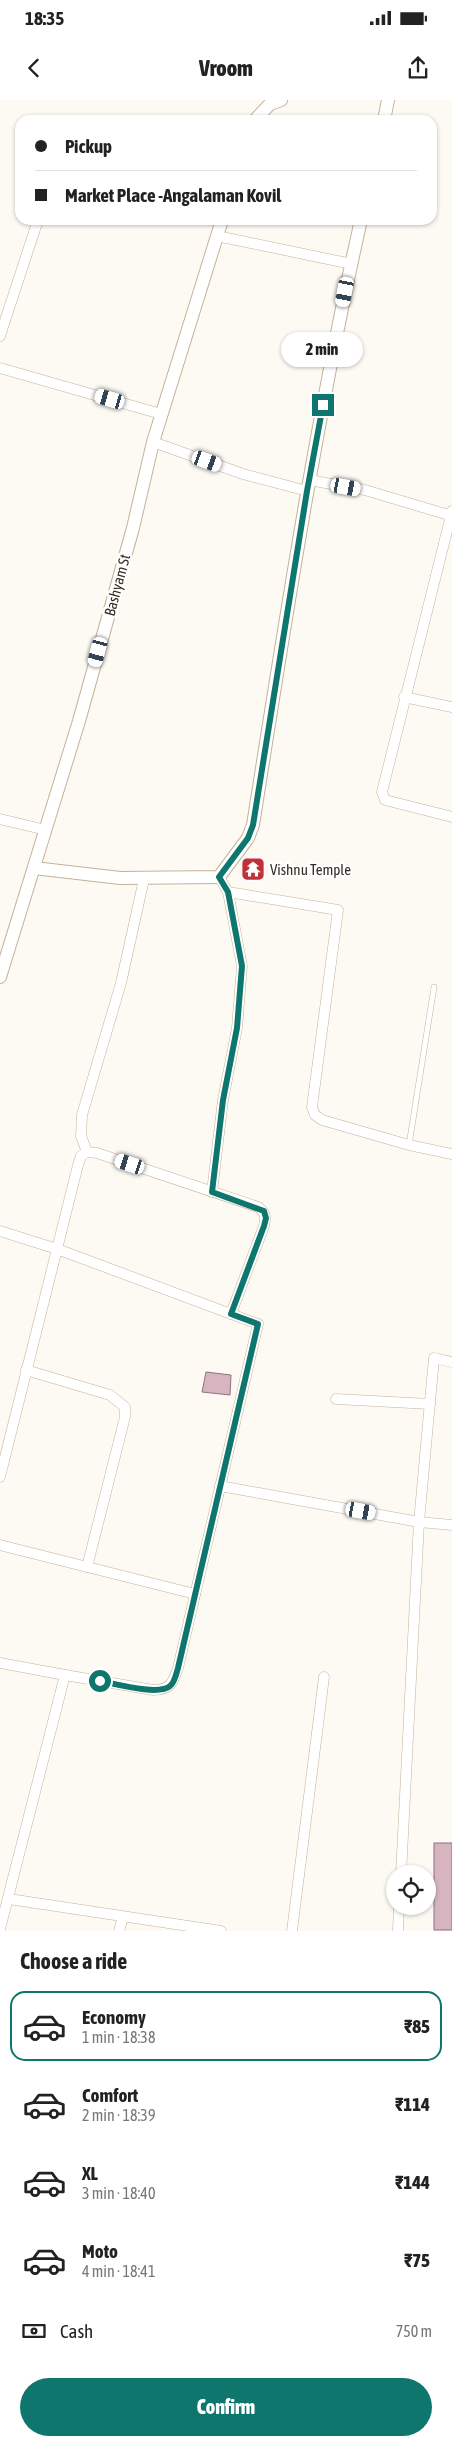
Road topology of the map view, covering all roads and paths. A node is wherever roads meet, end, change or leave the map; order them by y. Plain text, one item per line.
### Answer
1 (281, 100) edge
2 (388, 100) edge
3 (260, 115) edge
4 (385, 115) edge
5 (36, 225) edge
6 (220, 225) edge
7 (360, 225) edge
8 (217, 236) junction
9 (352, 264) junction
10 (0, 336) edge
11 (0, 368) edge
12 (161, 414) junction
13 (153, 442) junction
14 (308, 485) junction
15 (451, 514) edge
16 (404, 696) junction
17 (452, 707) edge
18 (452, 817) edge
19 (0, 819) edge
20 (46, 830) junction
21 (34, 868) junction
22 (219, 877) junction
23 (144, 879) junction
24 (228, 892) junction
25 (0, 977) edge
26 (434, 988) dead end
27 (409, 1145) junction
28 (87, 1152) junction
29 (452, 1154) edge
30 (212, 1192) junction
31 (0, 1231) edge
32 (57, 1249) junction
33 (231, 1314) junction
34 (452, 1362) edge
35 (26, 1370) junction
36 (336, 1399) dead end
37 (430, 1404) junction
38 (0, 1477) edge
39 (220, 1486) junction
40 (419, 1522) junction
41 (452, 1525) edge
42 (0, 1544) edge
43 (87, 1567) junction
44 (195, 1594) junction
45 (0, 1663) edge
46 (65, 1676) junction
47 (324, 1677) dead end
48 (401, 1865) edge
49 (9, 1899) junction
50 (399, 1915) edge
51 (124, 1917) junction
52 (0, 1929) edge
53 (204, 1930) edge
54 (119, 1931) edge
55 (221, 1931) edge
56 (292, 1931) edge
57 (398, 1931) edge

1 - 3 street
2 - 4 street
5 - 10 street
6 - 8 street, Bashyam St
7 - 9 street
8 - 9 street
8 - 12 street, Bashyam St
9 - 14 street
11 - 12 street
12 - 13 street, Bashyam St
13 - 14 street
13 - 20 street, Bashyam St
14 - 15 street
14 - 22 street
15 - 16 street
16 - 17 street
16 - 18 street
19 - 20 street
20 - 21 street, Bashyam St
21 - 23 street
21 - 25 street, Bashyam St
22 - 23 street
22 - 24 street
23 - 28 street
24 - 27 street
24 - 30 street
26 - 27 lane
27 - 29 street
28 - 30 street
28 - 32 street
30 - 33 street
31 - 32 street
32 - 33 street
32 - 35 street
33 - 39 street
34 - 37 street
35 - 38 street
35 - 43 street
36 - 37 street
37 - 40 street
39 - 40 street
39 - 44 street
40 - 41 street
40 - 48 street
42 - 43 street
43 - 44 street
44 - 46 street
45 - 46 street
46 - 49 street
47 - 56 street
49 - 51 street
49 - 52 street
50 - 57 street
51 - 53 street
51 - 54 street
53 - 55 street

